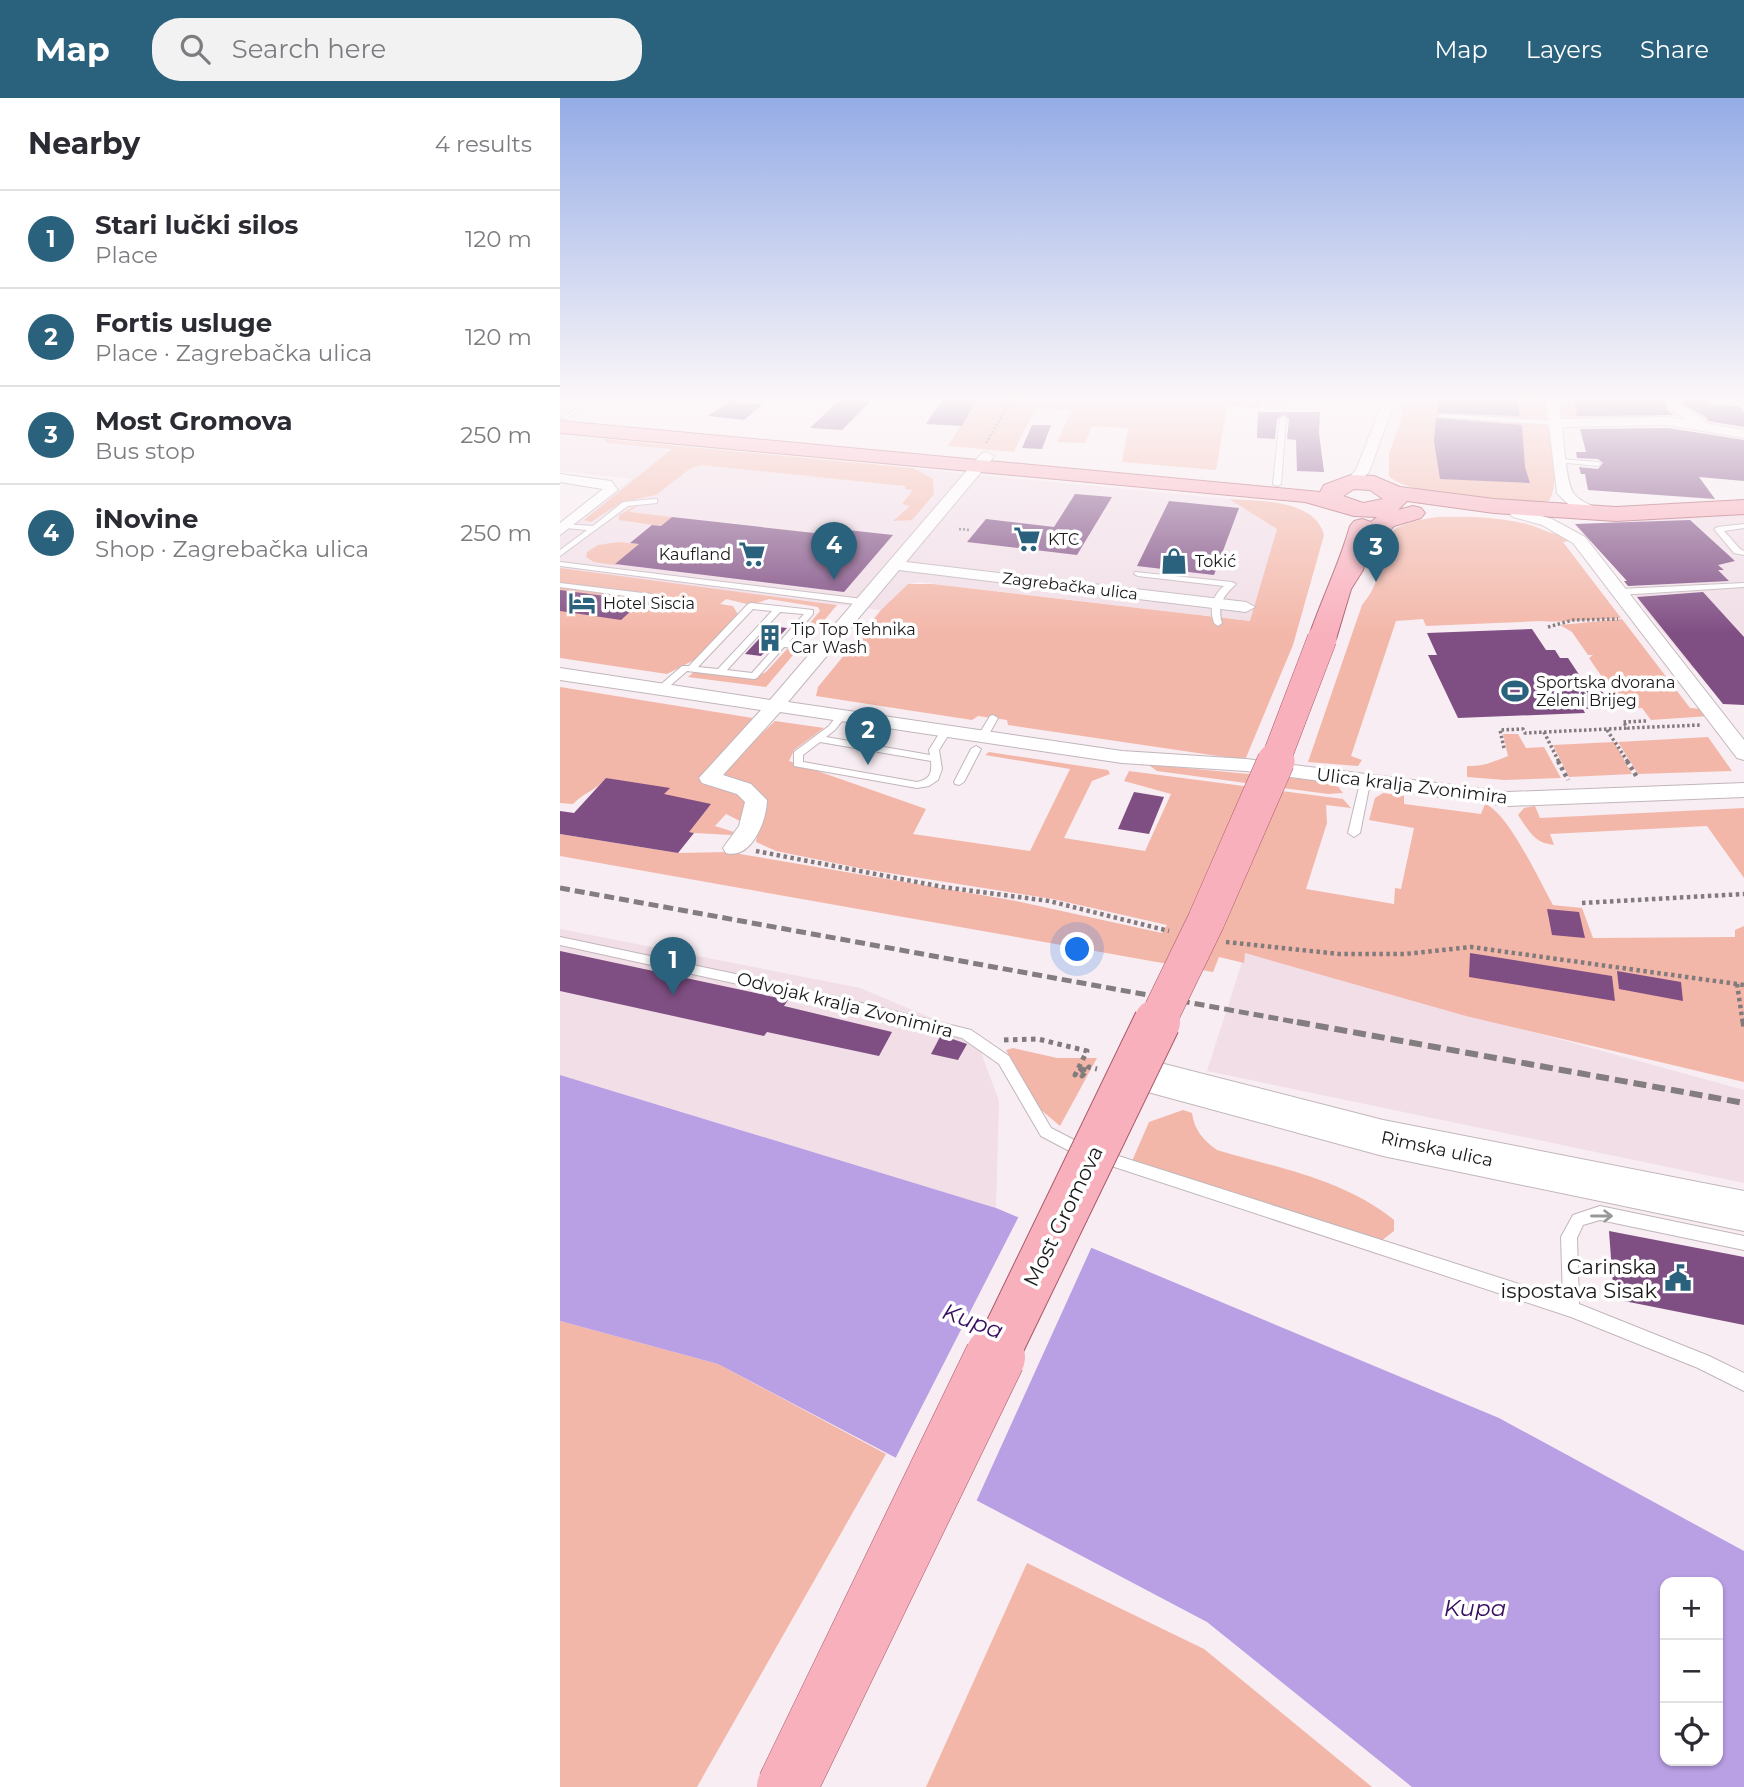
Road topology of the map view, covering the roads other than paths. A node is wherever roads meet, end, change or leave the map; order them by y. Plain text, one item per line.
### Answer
1 (560, 478) edge
2 (942, 478) edge
3 (967, 478) edge
4 (1149, 478) edge
5 (1209, 478) edge
6 (1278, 478) edge
7 (1357, 478) edge
8 (1378, 478) edge
9 (1562, 478) edge
10 (1277, 484) junction
11 (1239, 489) junction
12 (1564, 493) junction
13 (1342, 494) junction
14 (955, 495) junction
15 (1386, 499) junction
16 (654, 501) dead end
17 (1744, 507) edge
18 (1491, 511) junction
19 (1526, 512) junction
20 (1588, 519) junction
21 (1744, 526) edge
22 (563, 528) edge
23 (594, 528) junction
24 (1348, 553) junction
25 (560, 554) edge
26 (1742, 554) edge
27 (560, 564) edge
28 (894, 565) junction
29 (1138, 574) dead end
30 (1172, 578) junction
31 (560, 585) edge
32 (1744, 585) edge
33 (1620, 592) junction
34 (1164, 597) junction
35 (653, 602) dead end
36 (863, 602) junction
37 (1216, 604) junction
38 (1245, 607) dead end
39 (778, 609) junction
40 (1219, 623) dead end
41 (782, 644) junction
42 (824, 648) junction
43 (693, 667) junction
44 (721, 671) junction
45 (560, 674) edge
46 (661, 689) junction
47 (771, 712) junction
48 (841, 716) junction
49 (993, 718) dead end
50 (946, 731) junction
51 (818, 739) junction
52 (979, 743) junction
53 (1744, 754) edge
54 (936, 759) junction
55 (959, 782) dead end
56 (1365, 782) junction
57 (1744, 790) edge
58 (1354, 833) dead end
59 (734, 848) dead end
60 (560, 941) edge
61 (1115, 1071) junction
62 (1744, 1211) edge
63 (1744, 1244) edge
64 (1571, 1309) junction
65 (1744, 1382) edge
66 (787, 1787) edge

1 - 22 street
2 - 14 main road
3 - 14 street
4 - 11 main road
5 - 10 main road
6 - 10 lane
7 - 13 street
8 - 15 street
9 - 12 street
10 - 13 main road
11 - 13 main road
11 - 24 main road
12 - 19 street
12 - 20 street
13 - 15 main road
13 - 24 main road
14 - 28 street
15 - 18 main road
15 - 19 main road
15 - 24 main road
16 - 23 lane
17 - 20 main road
18 - 19 main road
18 - 24 main road
19 - 20 main road
20 - 33 street
21 - 26 lane
22 - 23 lane
23 - 25 lane
24 - 61 main road, Most Gromova, bridge
27 - 36 lane
28 - 34 street, Zagrebačka ulica
28 - 36 street
29 - 30 lane
30 - 34 lane
30 - 37 lane
31 - 35 lane
32 - 33 lane
33 - 53 street
34 - 37 street, Zagrebačka ulica
36 - 42 street
37 - 38 street, Zagrebačka ulica
37 - 40 lane
39 - 41 lane
39 - 43 lane
39 - 44 lane
41 - 42 lane
41 - 44 lane
42 - 47 street
43 - 44 lane
43 - 46 lane
45 - 46 street
46 - 47 street
47 - 48 street
47 - 59 street
48 - 50 street
48 - 51 lane
49 - 52 lane
50 - 52 street
50 - 54 lane
51 - 54 lane
51 - 54 lane
52 - 55 lane
52 - 56 street, Ulica kralja Zvonimira
56 - 57 street, Ulica kralja Zvonimira
56 - 58 lane
60 - 64 lane, Odvojak kralja Zvonimira
61 - 62 main road, Rimska ulica
61 - 66 main road, Most Gromova, bridge
64 -> 63 lane
64 - 65 lane, Odvojak kralja Zvonimira

